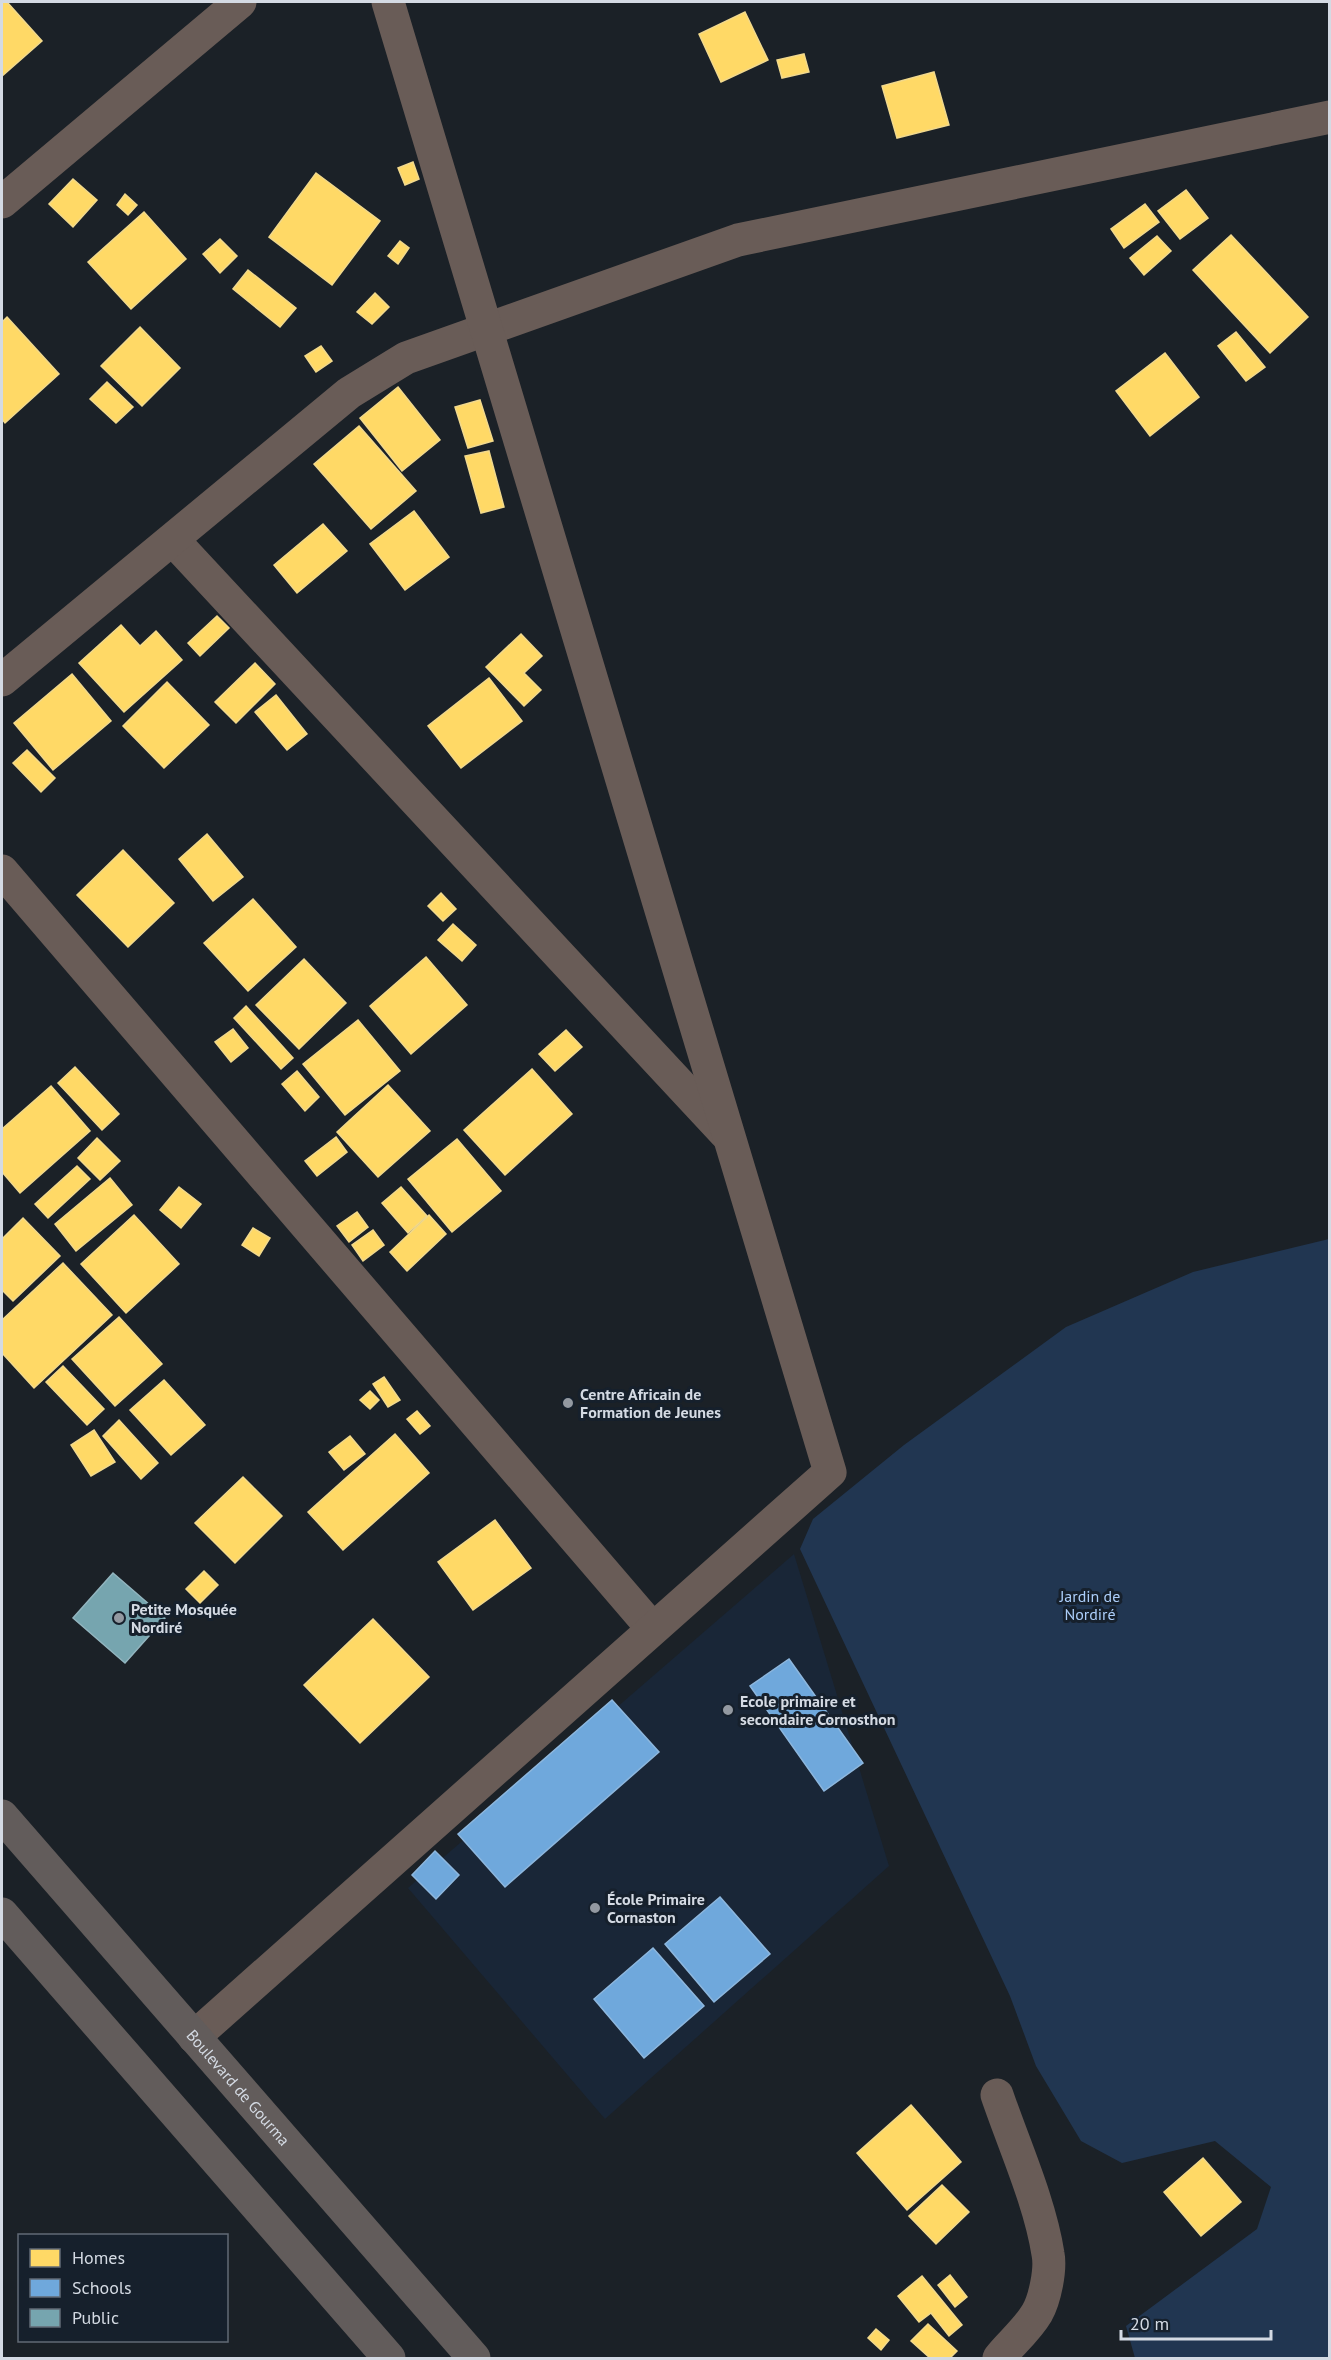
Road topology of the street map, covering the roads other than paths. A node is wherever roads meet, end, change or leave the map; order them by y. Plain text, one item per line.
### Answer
1 (240, 2) edge
2 (388, 2) edge
3 (1329, 117) edge
4 (2, 202) edge
5 (486, 329) junction
6 (173, 540) junction
7 (2, 680) edge
8 (2, 871) edge
9 (729, 1138) junction
10 (652, 1629) junction
11 (2, 1816) edge
12 (2, 1914) edge
13 (194, 2037) junction
14 (997, 2095) dead end
15 (389, 2358) edge
16 (474, 2358) edge
17 (999, 2358) edge

1 - 4 street
2 - 5 street
3 - 5 street
5 - 6 street
5 - 9 street
6 - 7 street
6 - 9 street
8 - 10 street
9 - 10 street
10 - 13 street
11 - 13 highway, Boulevard de Gourma
12 - 15 highway
13 - 16 highway, Boulevard de Gourma
14 - 17 street

